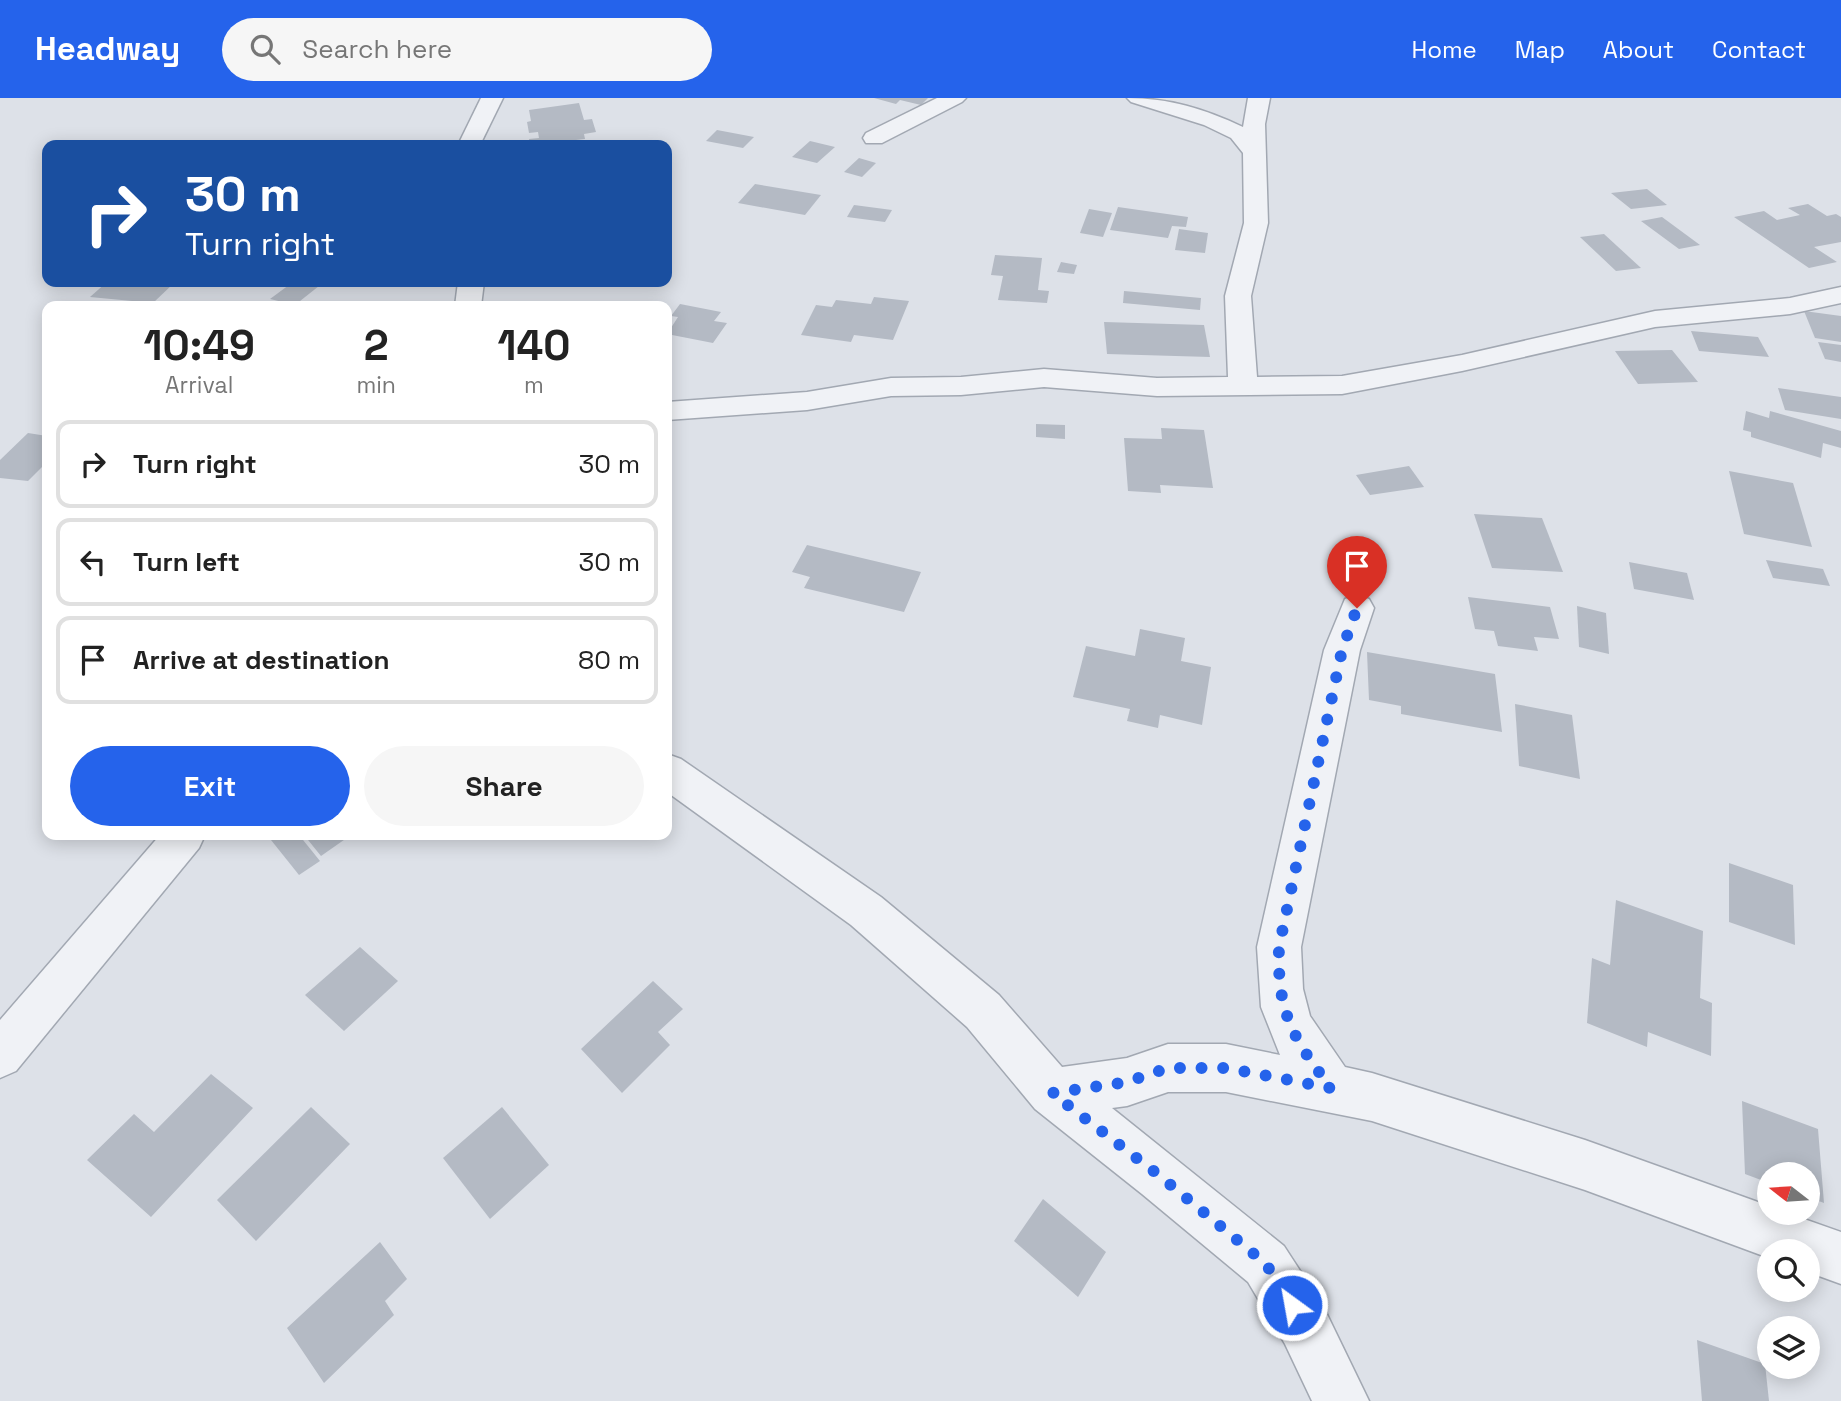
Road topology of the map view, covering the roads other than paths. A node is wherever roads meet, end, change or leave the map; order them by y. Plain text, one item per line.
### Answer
1 (492, 98) edge
2 (955, 98) edge
3 (1138, 98) edge
4 (1259, 98) edge
5 (874, 138) dead end
6 (471, 140) edge
7 (1255, 153) junction
8 (1841, 295) edge
9 (1243, 388) junction
10 (672, 411) edge
11 (1357, 608) dead end
12 (672, 773) edge
13 (180, 840) edge
14 (0, 1055) edge
15 (1331, 1088) junction
16 (1052, 1093) junction
17 (1841, 1258) edge
18 (1341, 1401) edge

1 - 6 street
2 - 5 street
3 - 7 street
4 - 7 street
7 - 9 street
8 - 9 street
9 - 10 street
11 - 15 street
12 - 16 street
13 - 14 street
15 - 16 street
15 - 17 street
16 - 18 street

